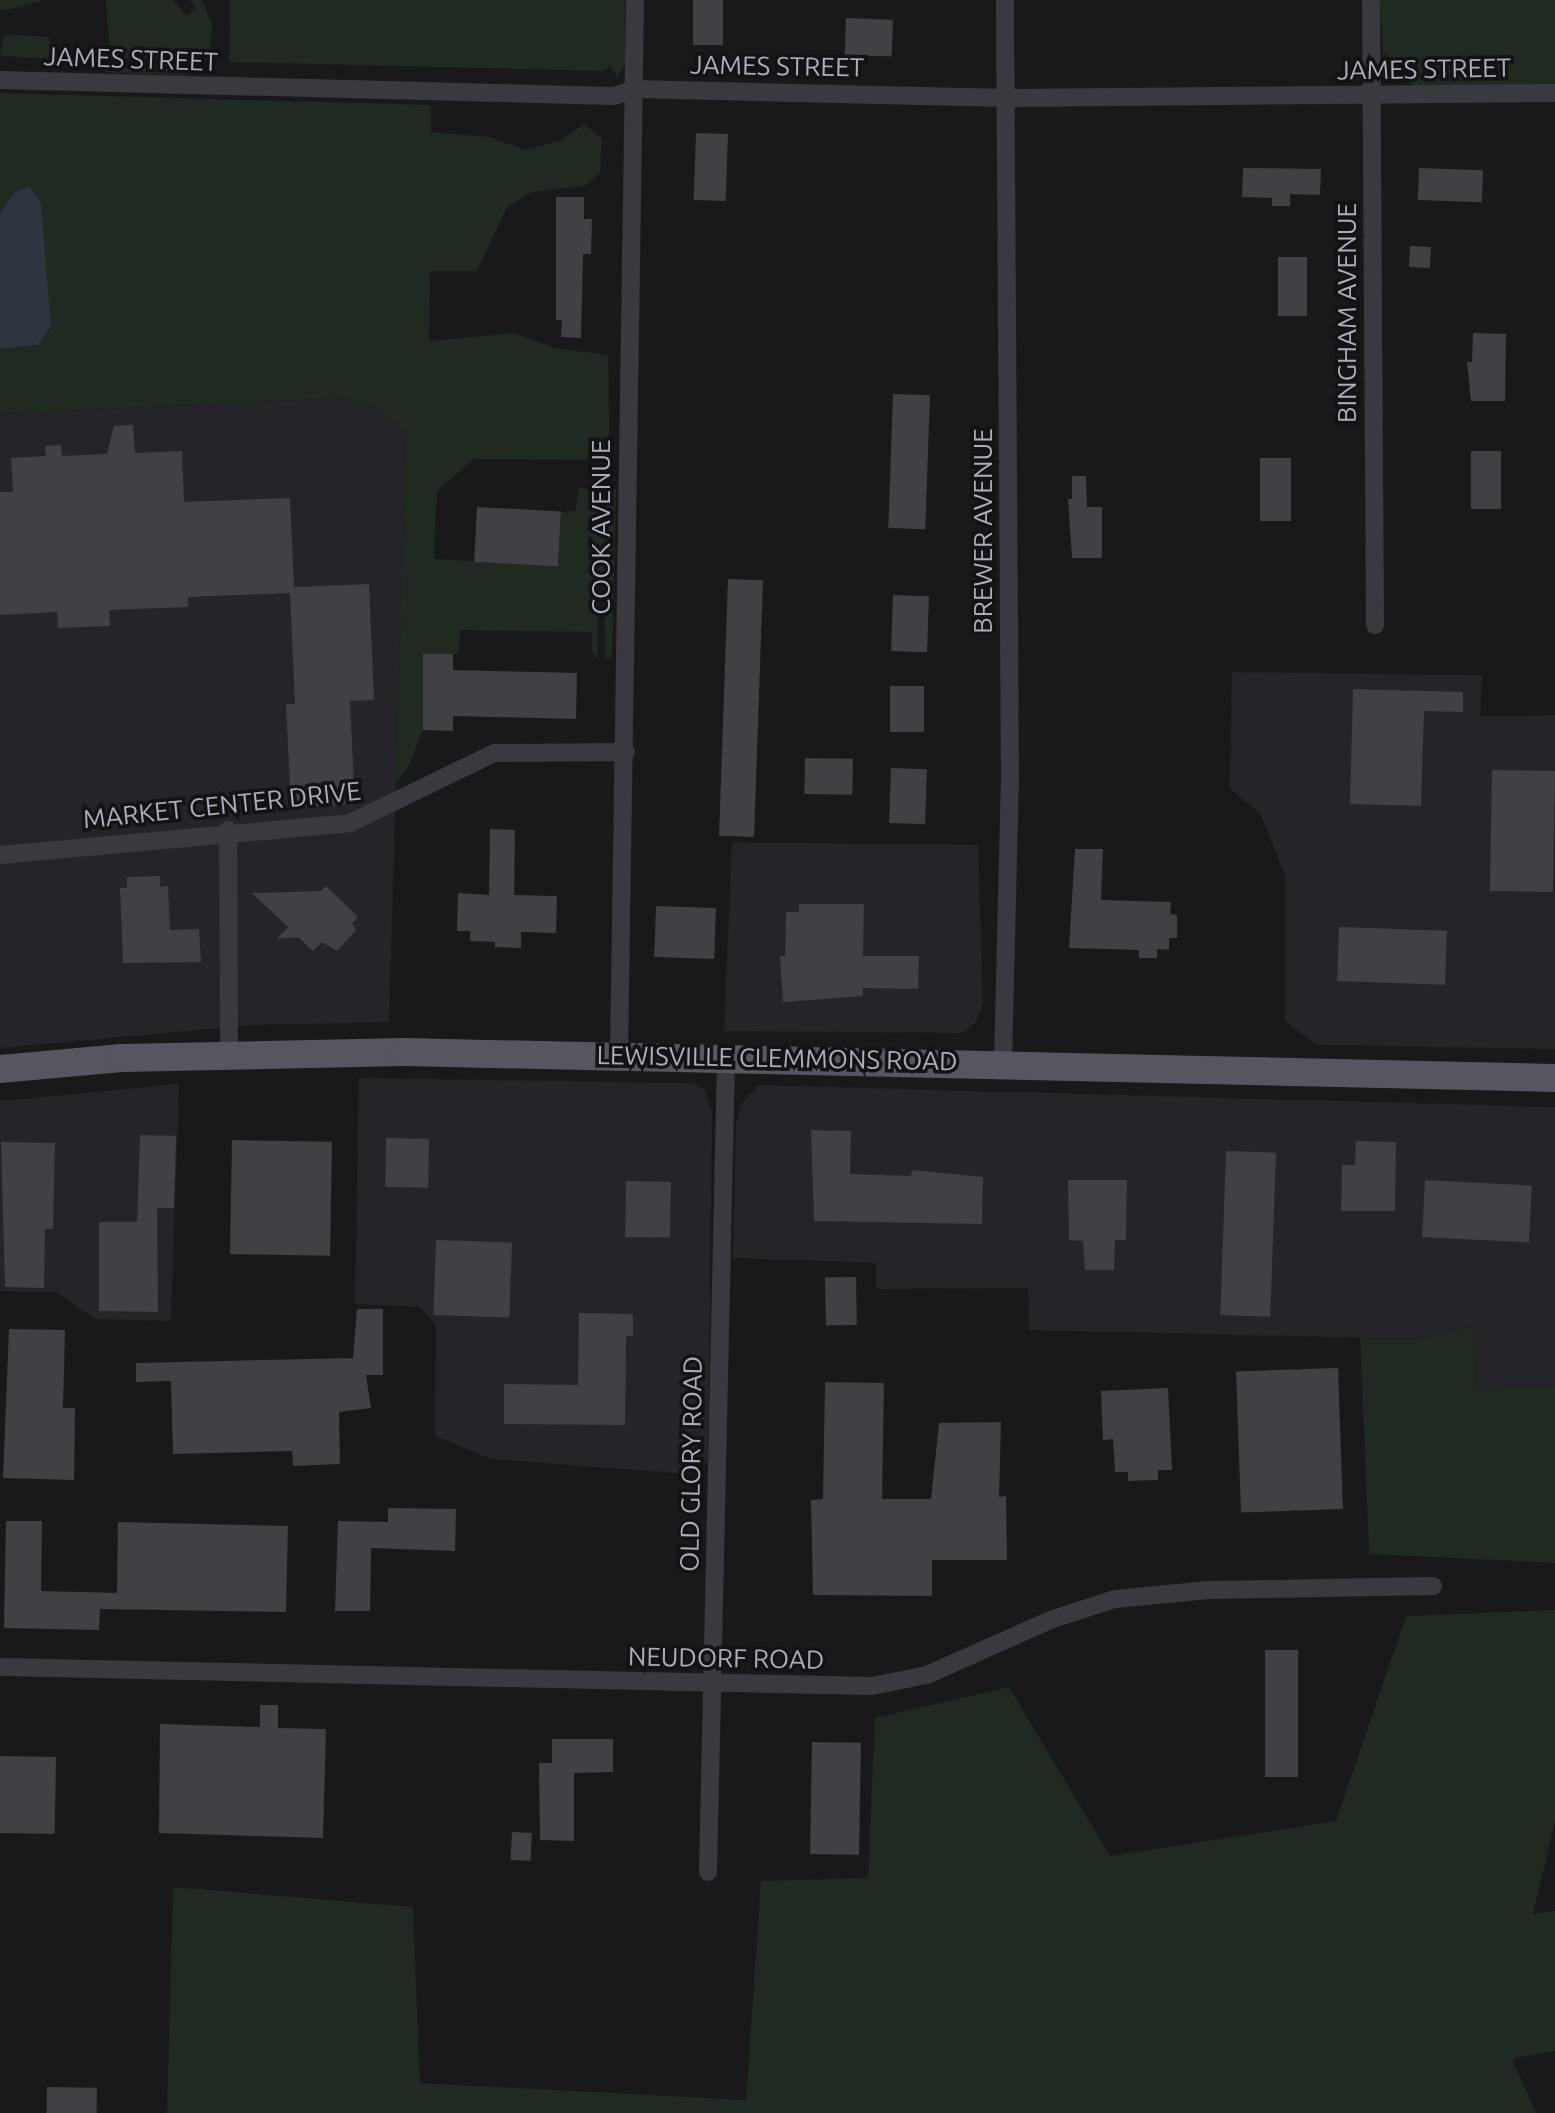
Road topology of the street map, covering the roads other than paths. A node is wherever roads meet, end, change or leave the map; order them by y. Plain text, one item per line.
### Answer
1 (635, 0) edge
2 (1005, 0) edge
3 (1371, 0) edge
4 (0, 80) edge
5 (634, 89) junction
6 (1555, 93) edge
7 (1372, 97) junction
8 (1007, 98) junction
9 (1375, 625) dead end
10 (626, 752) junction
11 (228, 830) junction
12 (0, 855) edge
13 (229, 1054) junction
14 (619, 1054) junction
15 (726, 1057) junction
16 (1003, 1063) junction
17 (0, 1069) edge
18 (1555, 1078) edge
19 (1433, 1586) dead end
20 (0, 1667) edge
21 (712, 1683) junction
22 (708, 1872) dead end

1 - 5 street, COOK AVENUE
2 - 8 street, BREWER AVENUE
3 - 7 street, BINGHAM AVENUE
4 - 5 street, JAMES STREET
5 - 8 street, JAMES STREET
5 - 10 street, COOK AVENUE
6 - 7 street, JAMES STREET
7 - 8 street, JAMES STREET
7 - 9 street, BINGHAM AVENUE
8 - 16 street, BREWER AVENUE
10 - 11 street, MARKET CENTER DRIVE
10 - 14 street, COOK AVENUE
11 - 12 street, MARKET CENTER DRIVE
11 - 13 street
13 - 14 main road, LEWISVILLE CLEMMONS ROAD
13 - 17 main road, LEWISVILLE CLEMMONS ROAD
14 - 15 main road, LEWISVILLE CLEMMONS ROAD
15 - 16 main road, LEWISVILLE CLEMMONS ROAD
15 - 21 street, OLD GLORY ROAD
16 - 18 main road, LEWISVILLE CLEMMONS ROAD
19 - 21 street, NEUDORF ROAD
20 - 21 street, NEUDORF ROAD
21 - 22 street, OLD GLORY ROAD

